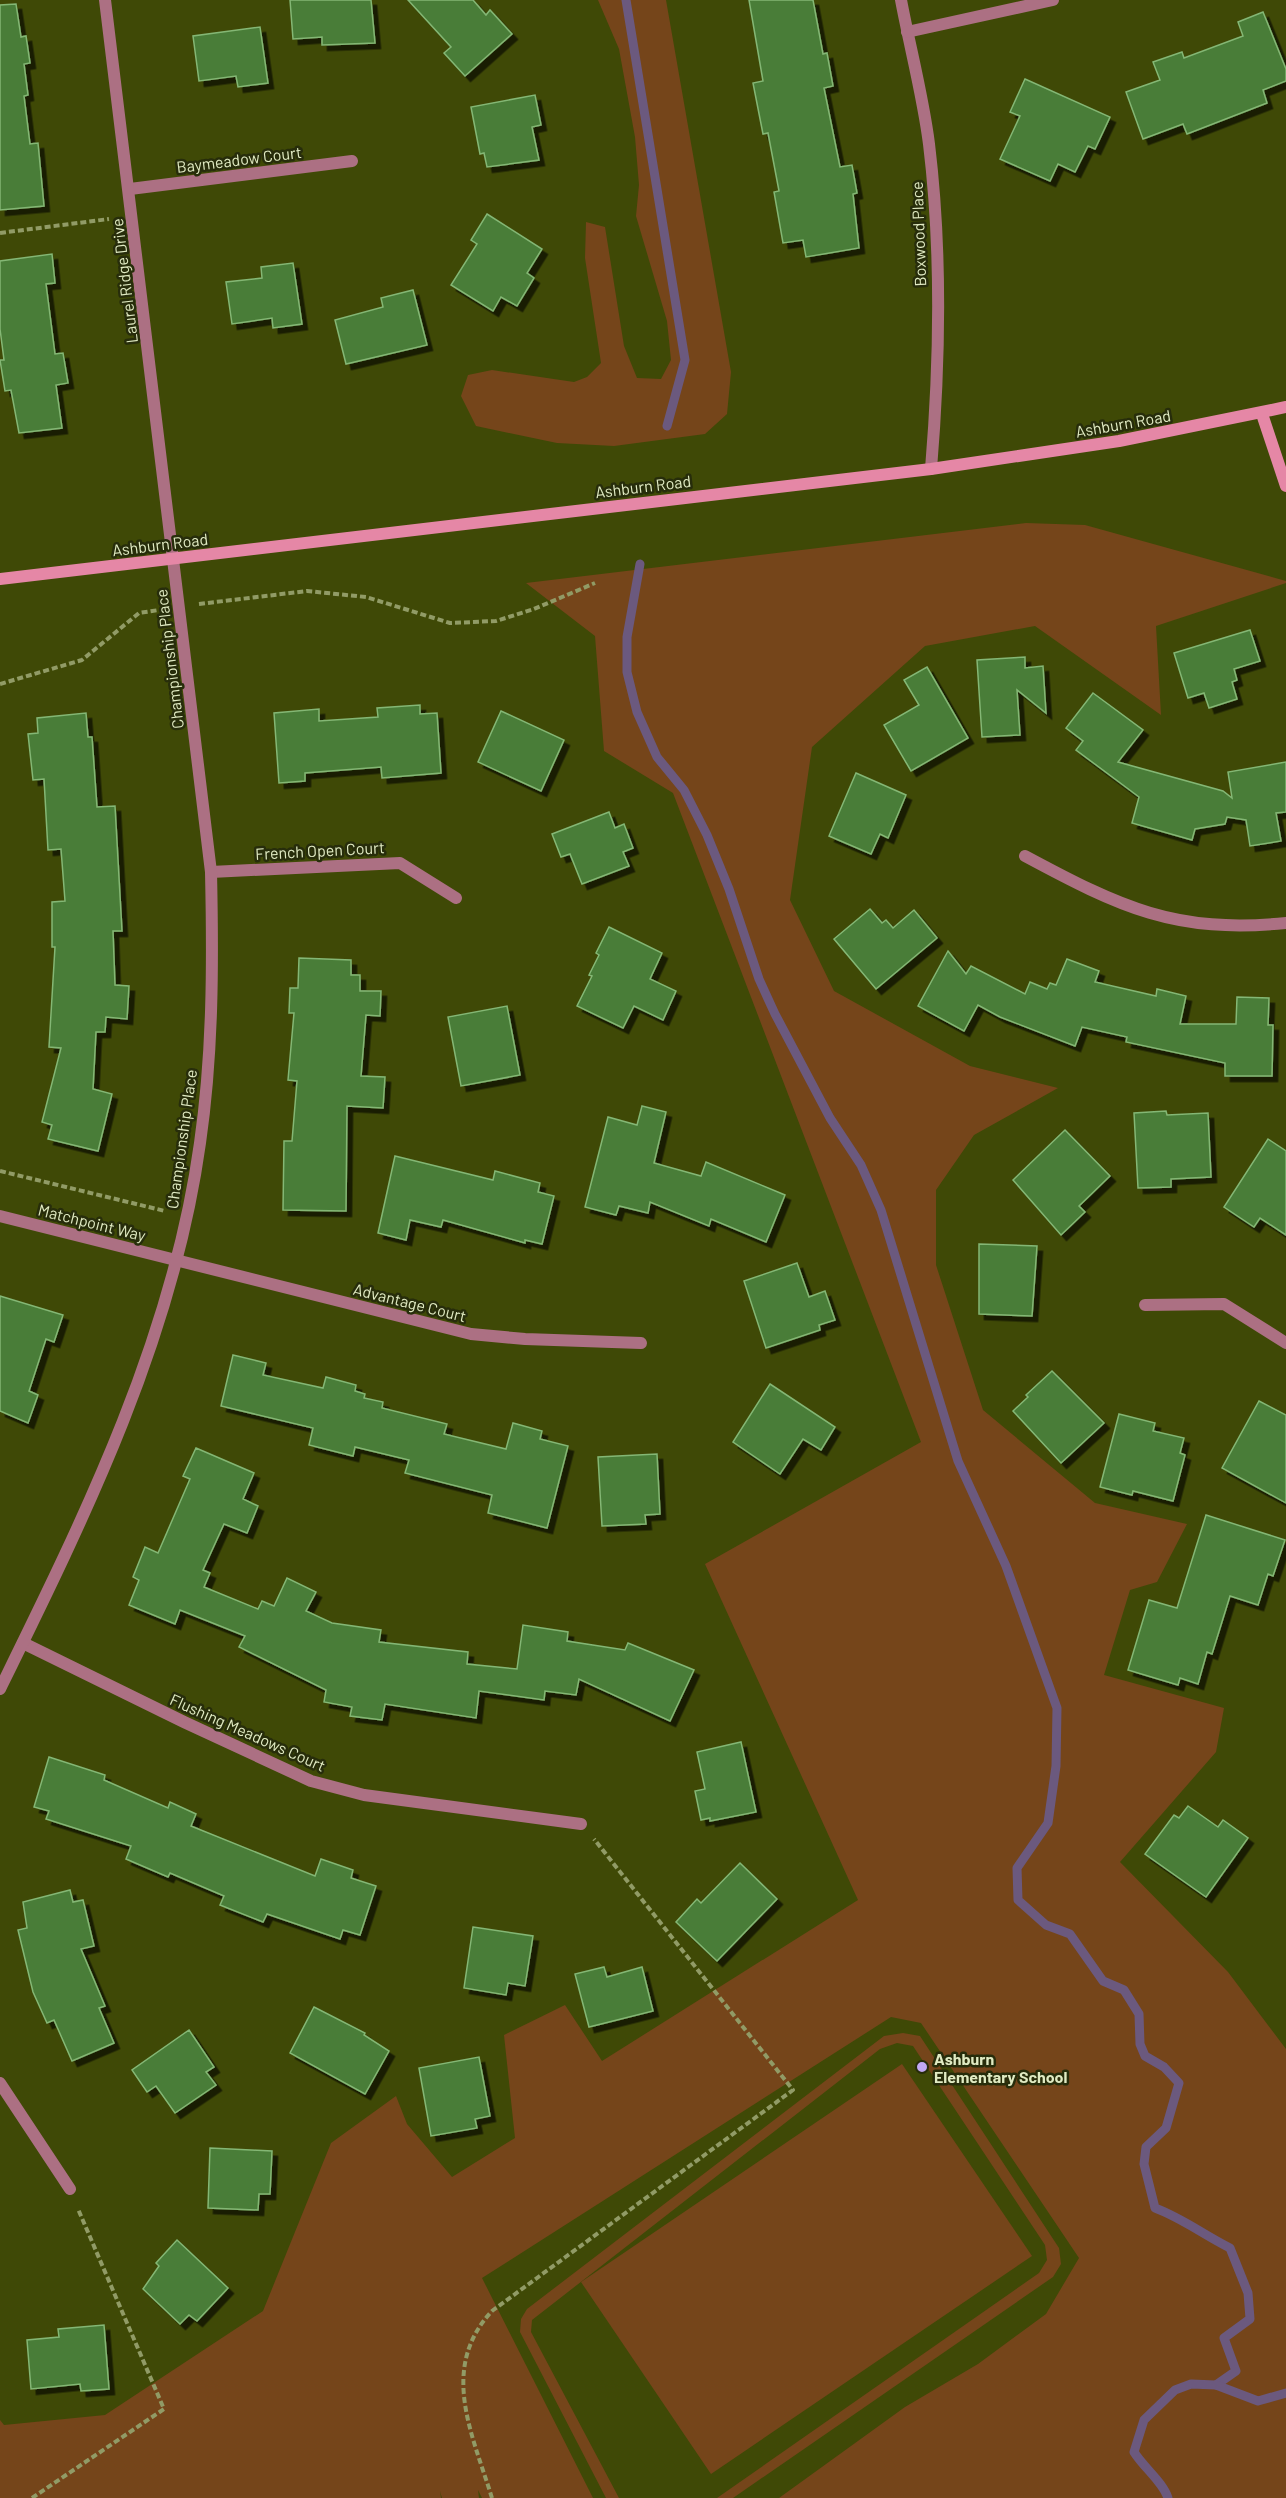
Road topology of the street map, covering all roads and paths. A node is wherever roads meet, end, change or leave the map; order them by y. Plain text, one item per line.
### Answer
1 (105, 0) edge
2 (900, 0) edge
3 (1053, 0) edge
4 (907, 32) junction
5 (352, 161) dead end
6 (130, 189) junction
7 (133, 217) junction
8 (0, 233) edge
9 (1286, 407) edge
10 (1262, 414) junction
11 (931, 468) junction
12 (1286, 486) edge
13 (174, 559) junction
14 (0, 579) edge
15 (595, 583) dead end
16 (180, 607) junction
17 (0, 684) edge
18 (1025, 856) dead end
19 (211, 872) junction
20 (456, 898) dead end
21 (1286, 923) edge
22 (0, 1171) edge
23 (0, 1216) edge
24 (187, 1216) junction
25 (177, 1260) junction
26 (1145, 1305) dead end
27 (641, 1343) dead end
28 (1286, 1343) edge
29 (23, 1643) junction
30 (0, 1689) edge
31 (581, 1824) joint
32 (0, 2084) edge
33 (70, 2188) joint
34 (32, 2498) edge
35 (492, 2498) edge

1 - 6 street, Laurel Ridge Drive
2 - 4 street, Boxwood Place
3 - 4 street
4 - 11 street, Boxwood Place
5 - 6 street, Baymeadow Court
6 - 7 street, Laurel Ridge Drive
7 - 8 path
7 - 13 street, Laurel Ridge Drive
9 - 10 street, Ashburn Road
10 - 11 street, Ashburn Road
10 - 12 street
11 - 13 street, Ashburn Road
13 - 14 street, Ashburn Road
13 - 16 street, Championship Place
15 - 16 path
16 - 17 path
16 - 19 street, Championship Place
18 - 21 street
19 - 20 street, French Open Court
19 - 24 street, Championship Place
22 - 24 path
23 - 25 street, Matchpoint Way
24 - 25 street, Championship Place
25 - 27 street, Advantage Court
25 - 29 street, Championship Place
26 - 28 street
29 - 30 street, Championship Place
29 - 31 street, Flushing Meadows Court
31 - 35 path
32 - 33 street
33 - 34 path

